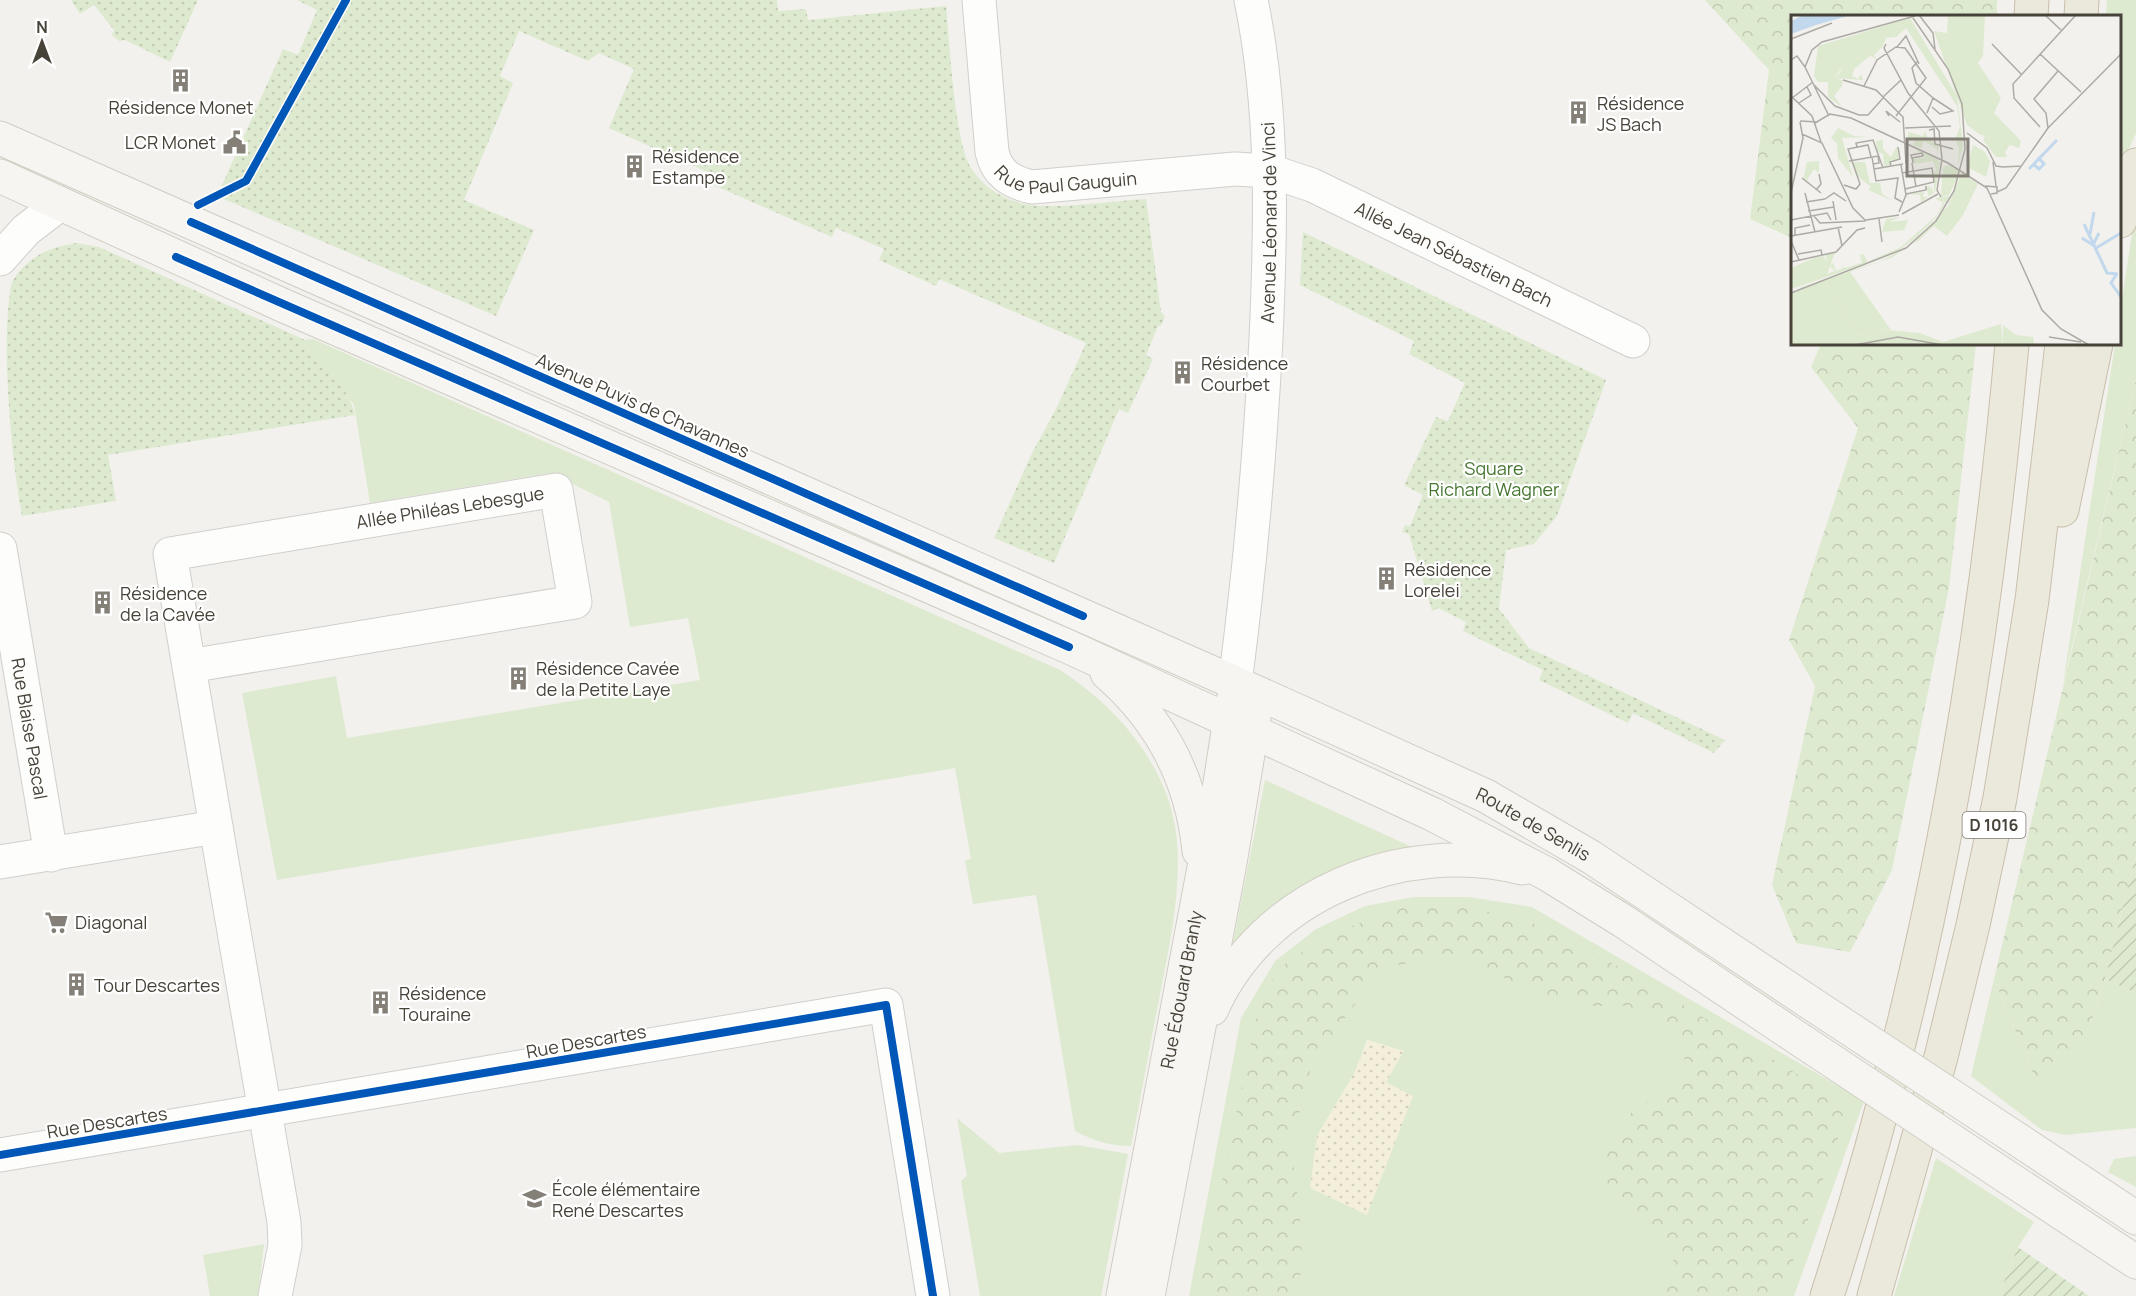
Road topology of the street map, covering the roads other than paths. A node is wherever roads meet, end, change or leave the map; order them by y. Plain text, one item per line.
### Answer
1 (978, 0) edge
2 (1251, 0) edge
3 (2032, 0) edge
4 (2082, 0) edge
5 (2031, 15) edge
6 (2081, 15) edge
7 (0, 138) edge
8 (2136, 165) edge
9 (1270, 171) junction
10 (0, 176) edge
11 (60, 204) junction
12 (2121, 218) edge
13 (0, 259) edge
14 (1633, 341) dead end
15 (2013, 345) edge
16 (2062, 345) edge
17 (2096, 345) edge
18 (0, 549) edge
19 (1088, 656) junction
20 (189, 666) junction
21 (1247, 688) junction
22 (1241, 726) junction
23 (2010, 740) junction
24 (216, 827) junction
25 (51, 855) junction
26 (0, 862) edge
27 (1547, 874) junction
28 (1199, 895) junction
29 (1195, 1047) junction
30 (263, 1111) junction
31 (0, 1155) edge
32 (2136, 1218) edge
33 (2136, 1262) edge
34 (276, 1296) edge
35 (933, 1296) edge
36 (1123, 1296) edge
37 (1148, 1296) edge
38 (1827, 1296) edge
39 (1874, 1296) edge

1 - 9 street, Rue Paul Gauguin
2 - 9 street, Avenue Léonard de Vinci
3 - 5 highway
4 - 6 highway
7 - 21 main road, Avenue Puvis de Chavannes
8 - 12 highway
9 - 14 street, Allée Jean Sébastien Bach
9 - 21 street, Avenue Léonard de Vinci
10 - 11 main road
11 - 13 street
11 - 19 main road
15 - 38 highway, D 1016
16 - 23 highway, D 1016
17 - 23 highway, D 1016
18 - 25 street, Rue Blaise Pascal
19 - 22 main road
19 - 28 main road
20 - 20 street, Allée Philéas Lebesgue
20 - 24 street, Allée Philéas Lebesgue
21 - 22 main road, Rue Édouard Branly
21 - 32 main road, Route de Senlis, bridge
22 - 27 main road, Route de Senlis
22 - 28 main road, Rue Édouard Branly
22 - 29 main road, Rue Édouard Branly
23 - 39 highway, D 1016
24 - 25 street
24 - 30 street, Allée Philéas Lebesgue
25 - 26 street
27 - 29 main road
27 - 33 main road, Route de Senlis, bridge
28 - 36 main road, Rue Édouard Branly
29 - 37 main road, Rue Édouard Branly
30 - 31 street, Rue Descartes
30 - 34 street, Allée Philéas Lebesgue
30 - 35 street, Rue Descartes

